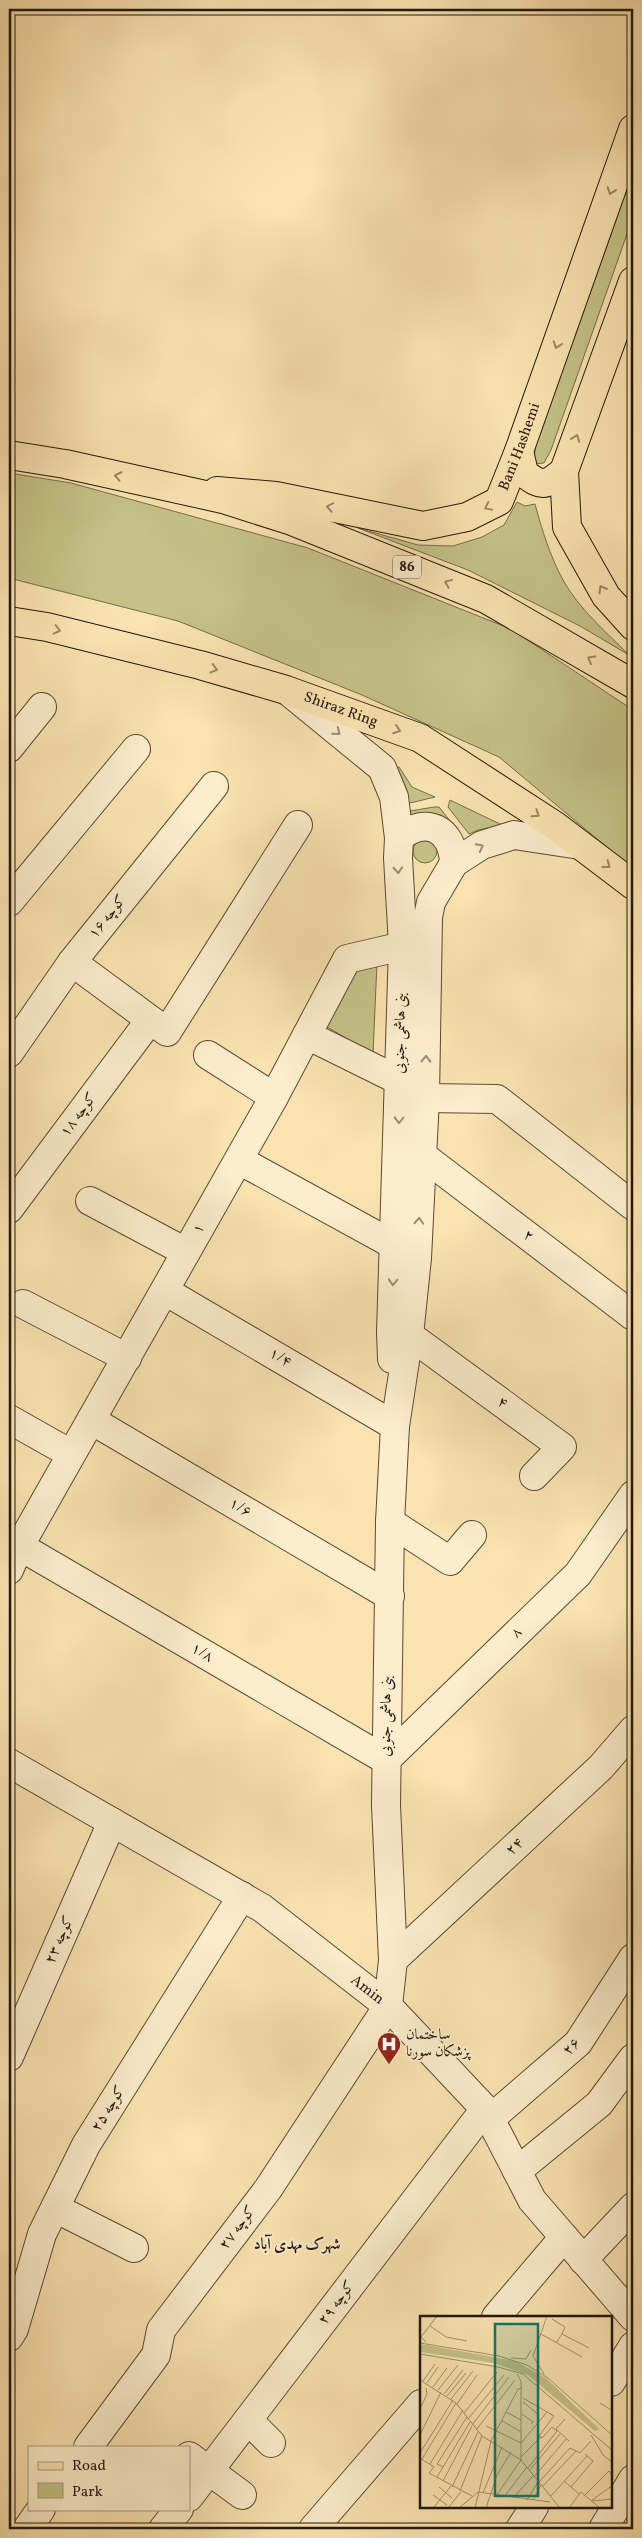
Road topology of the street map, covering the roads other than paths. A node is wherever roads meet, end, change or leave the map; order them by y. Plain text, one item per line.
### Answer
1 (633, 129) edge
2 (633, 281) edge
3 (520, 451) junction
4 (9, 455) edge
5 (564, 472) junction
6 (166, 486) junction
7 (9, 620) edge
8 (633, 626) edge
9 (633, 684) edge
10 (286, 690) junction
11 (42, 707) dead end
12 (9, 748) edge
13 (136, 749) dead end
14 (214, 786) dead end
15 (298, 825) dead end
16 (399, 838) junction
17 (580, 845) junction
18 (454, 863) junction
19 (633, 885) edge
20 (9, 902) edge
21 (403, 946) junction
22 (72, 962) junction
23 (150, 1020) junction
24 (307, 1035) junction
25 (9, 1052) edge
26 (208, 1055) dead end
27 (400, 1080) junction
28 (274, 1097) junction
29 (425, 1098) junction
30 (423, 1156) junction
31 (239, 1160) junction
32 (90, 1201) dead end
33 (633, 1206) edge
34 (9, 1210) edge
35 (394, 1245) junction
36 (186, 1252) junction
37 (165, 1291) junction
38 (23, 1304) dead end
39 (633, 1316) edge
40 (409, 1335) junction
41 (127, 1358) junction
42 (9, 1419) edge
43 (91, 1420) junction
44 (395, 1426) junction
45 (72, 1454) junction
46 (534, 1476) dead end
47 (633, 1495) edge
48 (390, 1522) junction
49 (472, 1535) dead end
50 (12, 1552) edge
51 (390, 1596) junction
52 (633, 1730) edge
53 (386, 1760) junction
54 (9, 1763) edge
55 (112, 1822) junction
56 (242, 1896) junction
57 (633, 1958) edge
58 (392, 1960) junction
59 (388, 2006) junction
60 (9, 2058) edge
61 (633, 2058) edge
62 (488, 2114) junction
63 (517, 2171) junction
64 (633, 2207) edge
65 (55, 2208) junction
66 (564, 2237) junction
67 (134, 2248) dead end
68 (584, 2260) junction
69 (497, 2316) edge
70 (633, 2317) edge
71 (9, 2337) edge
72 (633, 2346) edge
73 (612, 2380) edge
74 (420, 2405) edge
75 (248, 2420) junction
76 (271, 2443) dead end
77 (89, 2446) edge
78 (190, 2452) edge
79 (190, 2456) edge
80 (633, 2479) edge
81 (242, 2494) dead end
82 (533, 2508) edge
83 (41, 2510) edge
84 (178, 2510) edge
85 (27, 2529) edge
86 (163, 2529) edge
87 (313, 2529) edge
88 (520, 2529) edge
89 (602, 2529) edge

1 -> 3 main road, Bani Hashemi
5 -> 2 main road
3 - 5 main road
3 -> 6 main road, Bani Hashemi
6 -> 4 main road, 86
8 -> 5 main road
9 -> 6 main road, 86
7 -> 10 main road, Shiraz Ring
10 -> 16 street, بنی هاشمی جنوبی
10 -> 17 main road, Shiraz Ring
11 - 12 street
13 - 20 street
14 - 22 street, کوچه ۱۶
15 - 23 street
16 - 18 street
16 -> 21 street, بنی هاشمی جنوبی
18 -> 17 street, بنی هاشمی جنوبی
17 -> 19 main road, Shiraz Ring
29 -> 18 street, بنی هاشمی جنوبی
21 - 24 street, ۱
21 - 27 street, بنی هاشمی جنوبی
22 - 23 street
22 - 25 street, کوچه ۱۶
23 - 34 street, کوچه ۱۸
24 - 27 street
24 - 28 street, ۱
26 - 28 street
27 -> 35 street, بنی هاشمی جنوبی
28 - 31 street, ۱
29 - 30 street, بنی هاشمی جنوبی
29 - 33 street
30 - 39 street, ۲
40 -> 30 street, بنی هاشمی جنوبی
31 - 35 street
31 - 36 street, ۱
32 - 36 street
35 -> 44 street, بنی هاشمی جنوبی
36 - 37 street, ۱
37 - 41 street, ۱
37 - 44 street, ۱/۴
38 - 41 street
40 - 44 street, بنی هاشمی جنوبی
40 - 46 street, ۴
41 - 43 street, ۱
42 - 45 street
43 - 45 street, ۱
43 - 51 street, ۱/۶
44 - 48 street, بنی هاشمی جنوبی
45 - 50 street, ۱
47 - 53 street, ۸
48 - 49 street
48 - 51 street, بنی هاشمی جنوبی
50 - 53 street, ۱/۸
51 - 53 street, بنی هاشمی جنوبی
52 - 58 street, ۲۴
53 - 58 street, بنی هاشمی جنوبی
54 - 55 street, Amin
55 - 56 street, Amin
55 - 60 street, کوچه ۲۳
56 - 59 street, Amin
56 - 65 street, کوچه ۲۵
57 - 62 street, ۲۶
58 - 59 street, بنی هاشمی جنوبی
59 - 62 street, Amin
59 - 77 street, کوچه ۲۷
61 - 63 street
62 - 63 street, Amin
62 - 75 street, کوچه ۲۹
63 - 66 street, Amin
64 - 68 street
65 - 67 street
65 - 71 street, کوچه ۲۵
66 - 68 street, Amin
66 - 69 street
68 - 70 street, Amin
72 - 73 street
74 - 87 street
75 - 76 street
75 - 78 street, کوچه ۲۹
79 - 81 street
80 - 89 street
82 - 88 street
83 - 85 street
84 - 86 street

